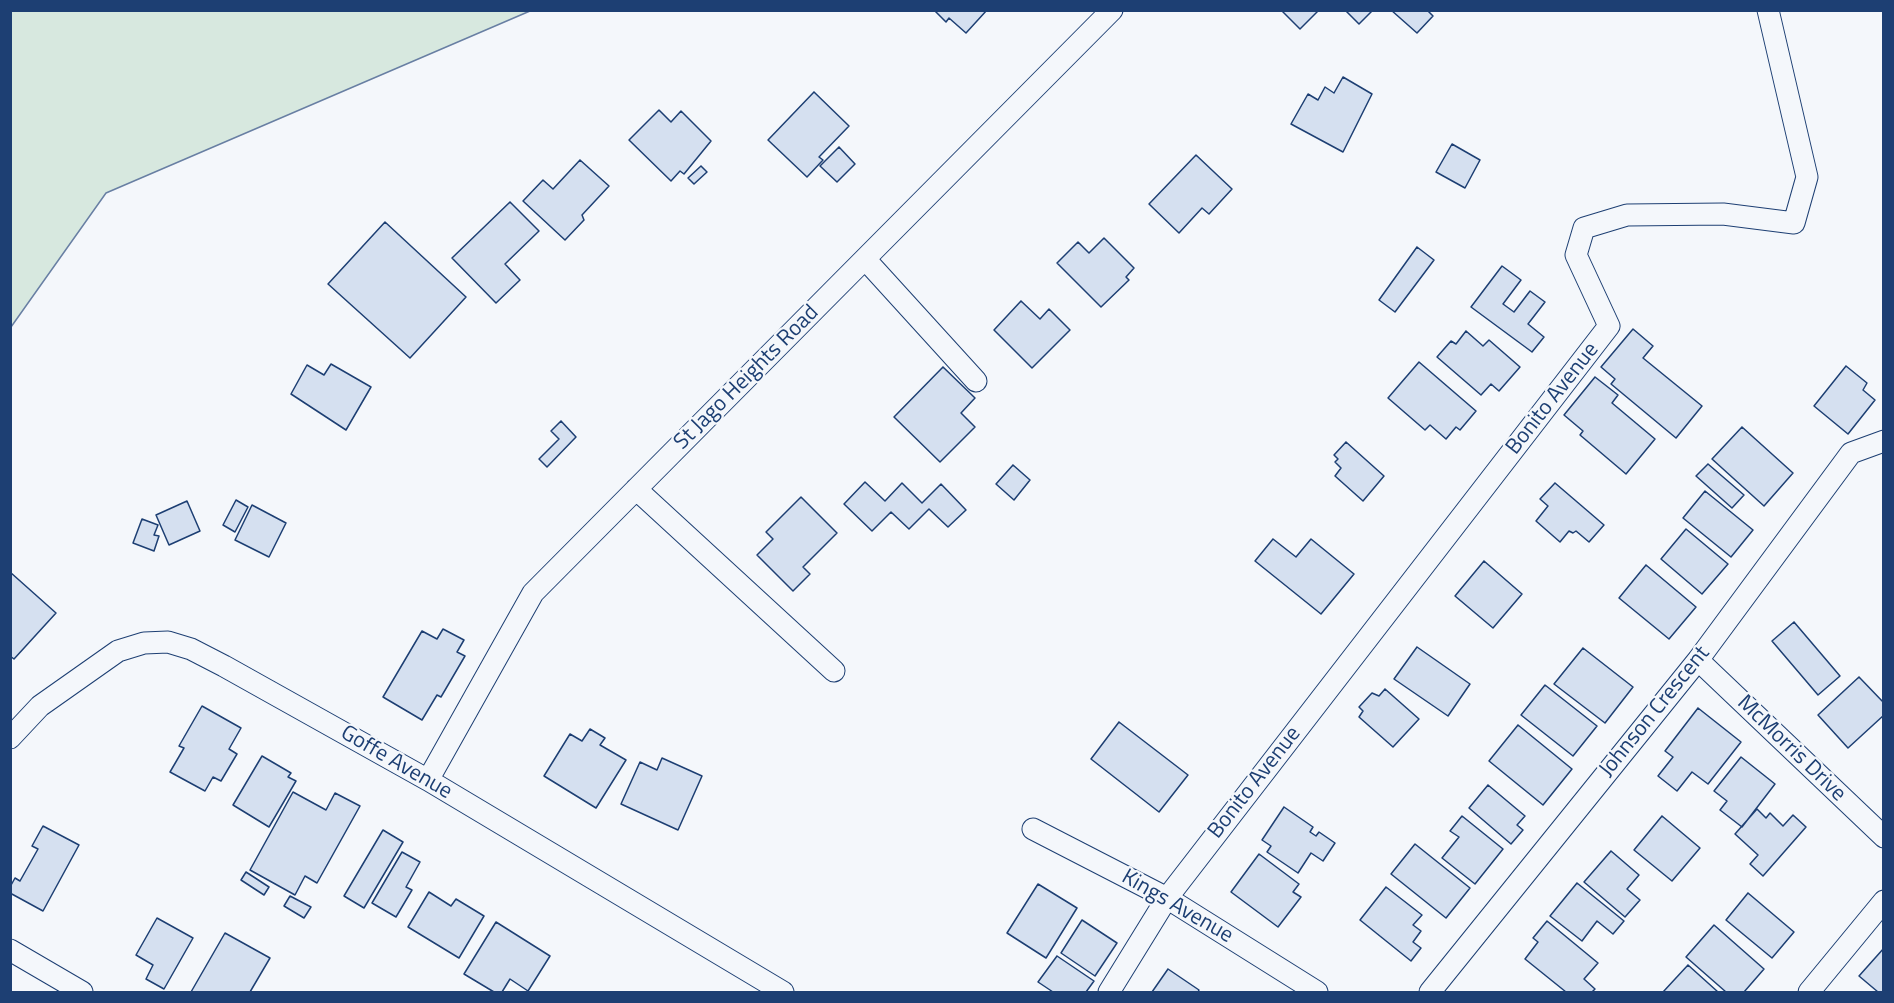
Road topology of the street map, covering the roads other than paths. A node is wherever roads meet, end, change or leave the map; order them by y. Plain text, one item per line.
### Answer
1 (1112, 10) edge
2 (1768, 10) edge
3 (865, 259) junction
4 (976, 381) dead end
5 (1884, 441) edge
6 (636, 489) junction
7 (1698, 660) junction
8 (834, 670) dead end
9 (10, 738) edge
10 (428, 780) junction
11 (1034, 829) dead end
12 (1884, 837) edge
13 (1167, 898) junction
14 (1884, 901) edge
15 (10, 950) edge
16 (82, 993) edge
17 (783, 993) edge
18 (1109, 993) edge
19 (1317, 993) edge
20 (1430, 993) edge
21 (1809, 993) edge

1 - 3 street, St Jago Heights Road
2 - 13 street, Bonito Avenue
3 - 4 street
3 - 6 street, St Jago Heights Road
5 - 7 street, Johnson Crescent
6 - 8 street
6 - 10 street, St Jago Heights Road
7 - 12 street, McMorris Drive
7 - 20 street, Johnson Crescent
9 - 10 street, Goffe Avenue
10 - 17 street, Goffe Avenue
11 - 13 street, Kings Avenue
13 - 18 street
13 - 19 street, Kings Avenue
14 - 21 street
15 - 16 street

